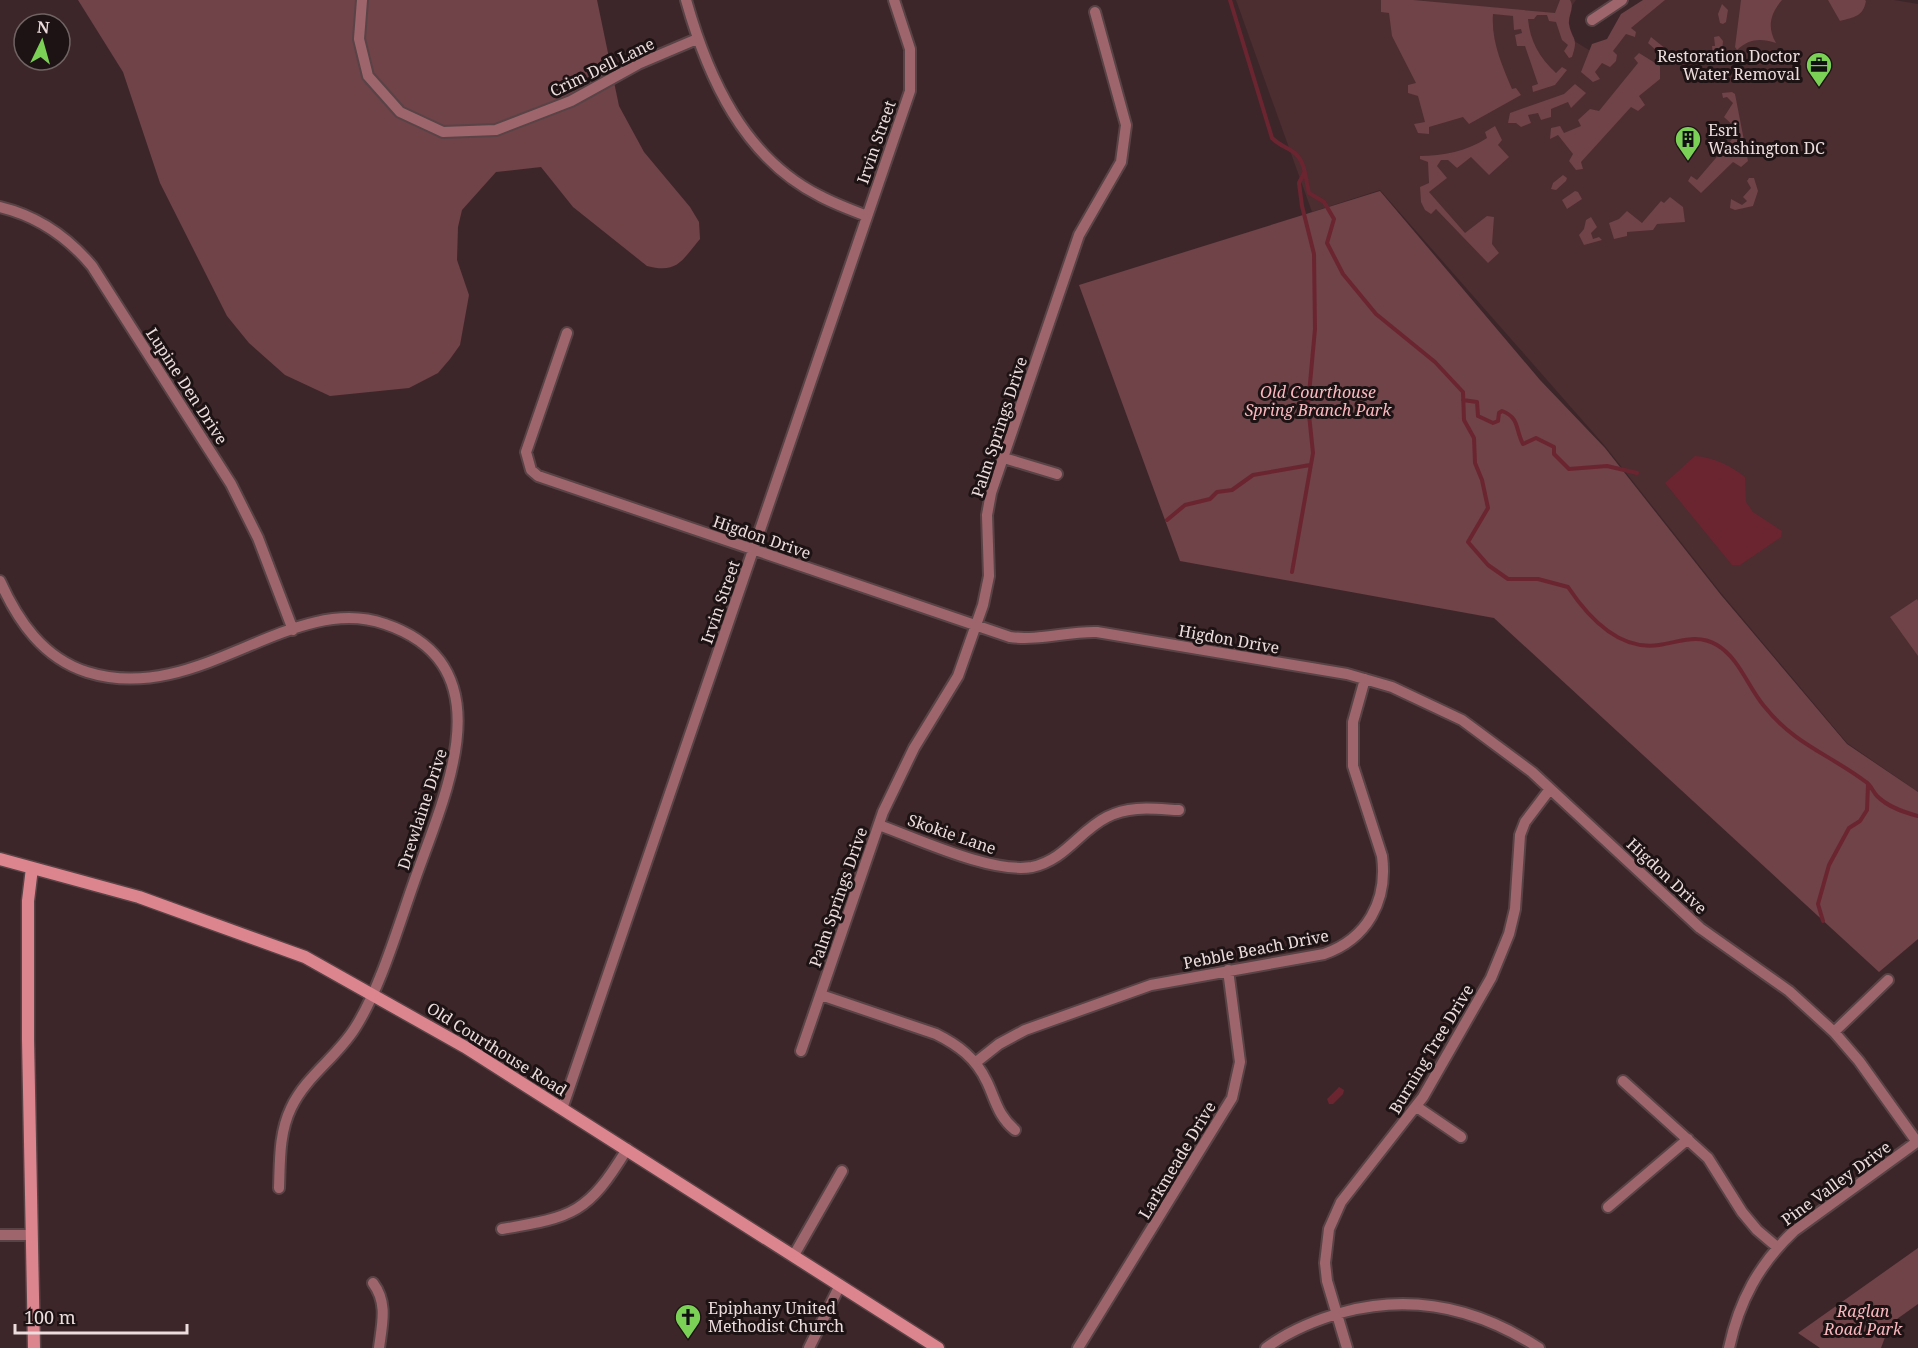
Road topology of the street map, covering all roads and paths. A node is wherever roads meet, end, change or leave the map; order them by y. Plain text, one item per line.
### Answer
1 (362, 0) edge
2 (686, 0) edge
3 (894, 0) edge
4 (1622, 0) edge
5 (1095, 12) dead end
6 (1592, 20) dead end
7 (697, 39) junction
8 (0, 207) edge
9 (867, 216) junction
10 (567, 333) dead end
11 (1004, 458) junction
12 (1057, 474) dead end
13 (753, 550) junction
14 (0, 581) edge
15 (976, 626) junction
16 (293, 630) junction
17 (1365, 679) junction
18 (1550, 789) junction
19 (1179, 810) dead end
20 (879, 825) junction
21 (0, 859) edge
22 (32, 868) junction
23 (1228, 970) junction
24 (1888, 980) dead end
25 (372, 993) junction
26 (821, 994) junction
27 (1834, 1032) junction
28 (801, 1052) dead end
29 (975, 1063) junction
30 (1623, 1081) dead end
31 (1417, 1107) junction
32 (562, 1109) junction
33 (1015, 1130) dead end
34 (1461, 1137) dead end
35 (1688, 1139) junction
36 (1917, 1141) edge
37 (627, 1149) junction
38 (842, 1171) dead end
39 (279, 1188) dead end
40 (1608, 1207) dead end
41 (502, 1228) dead end
42 (0, 1235) edge
43 (32, 1235) junction
44 (1777, 1247) junction
45 (794, 1255) junction
46 (373, 1283) dead end
47 (840, 1285) junction
48 (1337, 1314) junction
49 (34, 1348) edge
50 (379, 1348) edge
51 (809, 1348) edge
52 (938, 1348) edge
53 (1078, 1348) edge
54 (1266, 1348) edge
55 (1347, 1348) edge
56 (1539, 1348) edge
57 (1729, 1348) edge

1 - 7 street, Crim Dell Lane
2 - 7 street
3 - 9 street, Irvin Street
4 - 6 street
5 - 11 street, Palm Springs Drive
7 - 9 street
8 - 16 street, Lupine Den Drive
9 - 13 street, Irvin Street
10 - 13 street, Higdon Drive
11 - 12 street
11 - 15 street, Palm Springs Drive
13 - 15 street, Higdon Drive
13 - 32 street, Irvin Street
14 - 16 street, Drewlaine Drive
15 - 17 street, Higdon Drive
15 - 20 street, Palm Springs Drive
16 - 25 street, Drewlaine Drive
17 - 18 street, Higdon Drive
17 - 23 street, Pebble Beach Drive
18 - 27 street, Higdon Drive
18 - 31 street, Burning Tree Drive
19 - 20 street, Skokie Lane
20 - 26 street, Palm Springs Drive
21 - 22 street, Old Courthouse Road
22 - 25 street, Old Courthouse Road
22 - 43 street
23 - 29 street, Pebble Beach Drive
23 - 53 street, Larkmeade Drive
24 - 27 street
25 - 32 street, Old Courthouse Road
25 - 39 street, Drewlaine Drive
26 - 28 street, Palm Springs Drive
26 - 29 street
27 - 36 street, Higdon Drive
29 - 33 street
30 - 35 street
31 - 34 street
31 - 48 street, Burning Tree Drive
32 - 37 street, Old Courthouse Road
35 - 40 street
35 - 44 street
36 - 44 street, Pine Valley Drive
37 - 41 street
37 - 45 street, Old Courthouse Road
38 - 45 street
42 - 43 street
43 - 49 street
44 - 57 street, Pine Valley Drive
45 - 47 street, Old Courthouse Road
46 - 50 street
47 - 51 street
47 - 52 street, Old Courthouse Road
48 - 54 street
48 - 55 street, Burning Tree Drive
48 - 56 street

